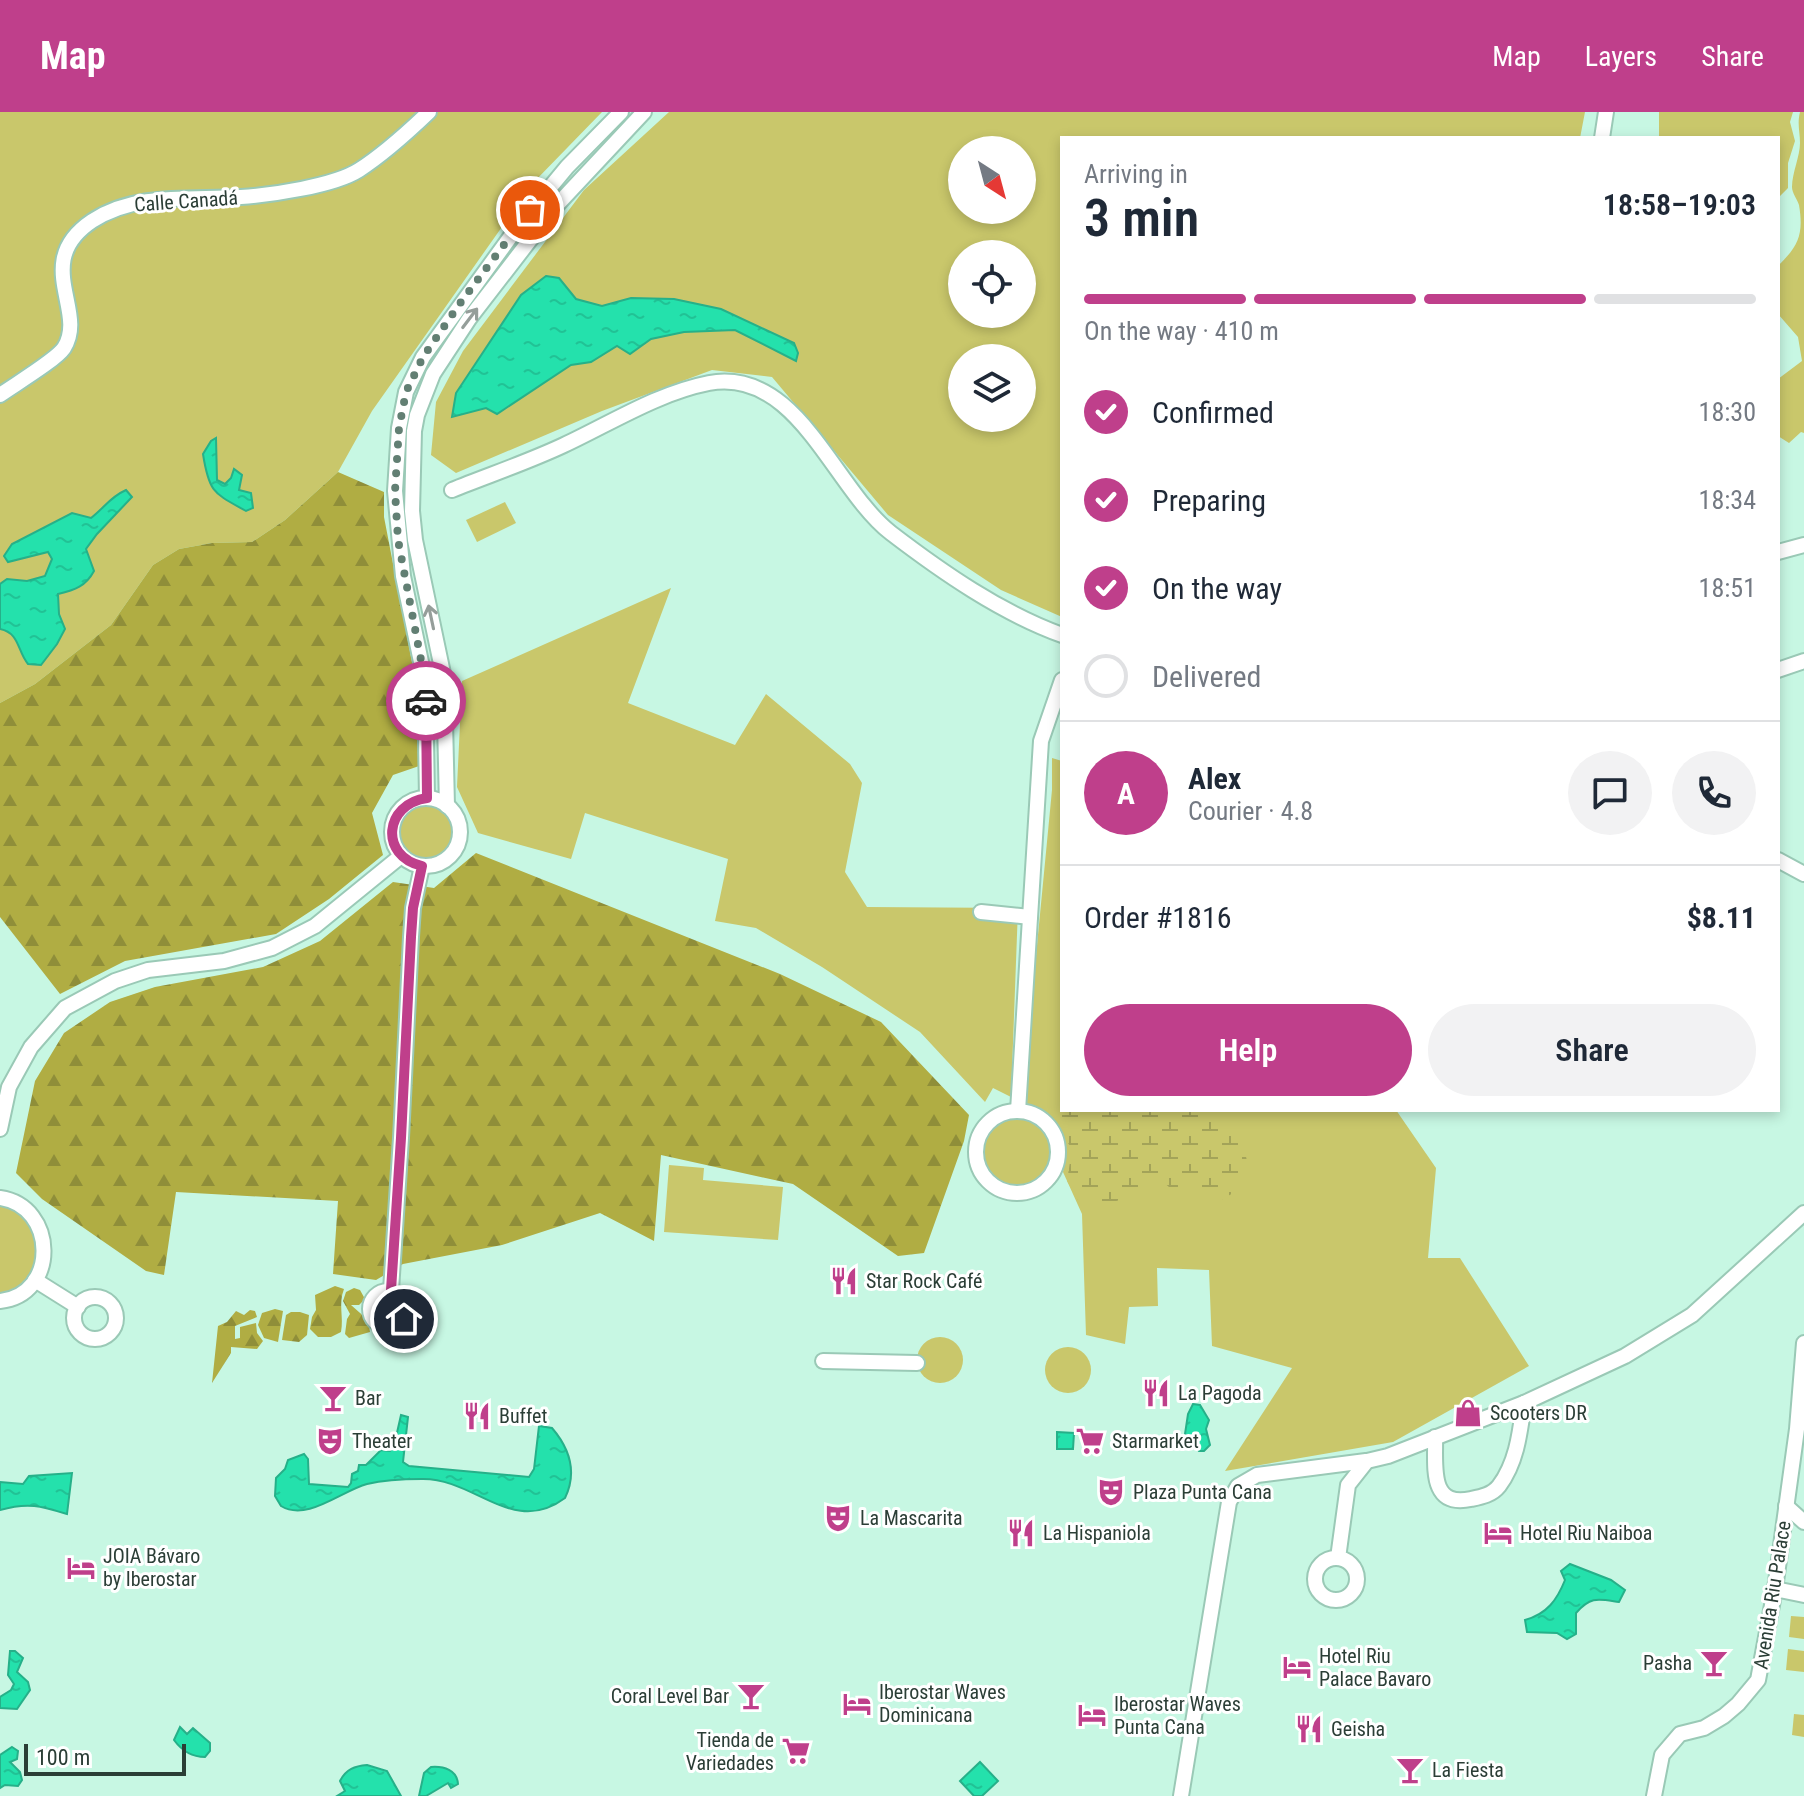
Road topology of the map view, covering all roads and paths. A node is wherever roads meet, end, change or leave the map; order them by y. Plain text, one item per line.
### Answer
1 (429, 112) edge
2 (621, 112) edge
3 (644, 112) edge
4 (1606, 112) edge
5 (1602, 136) edge
6 (0, 395) edge
7 (452, 490) dead end
8 (1804, 545) edge
9 (1780, 551) edge
10 (1060, 634) edge
11 (1804, 661) edge
12 (1780, 669) edge
13 (1060, 686) edge
14 (427, 798) junction
15 (447, 806) junction
16 (401, 856) junction
17 (1780, 861) edge
18 (422, 866) junction
19 (1804, 874) edge
20 (981, 912) dead end
21 (1030, 917) junction
22 (1018, 1111) junction
23 (0, 1129) edge
24 (0, 1198) edge
25 (1804, 1213) edge
26 (35, 1280) junction
27 (391, 1290) dead end
28 (0, 1301) edge
29 (78, 1307) dead end
30 (1804, 1343) edge
31 (823, 1361) dead end
32 (917, 1363) dead end
33 (1524, 1403) junction
34 (1435, 1437) junction
35 (1367, 1461) junction
36 (1786, 1506) junction
37 (1804, 1522) edge
38 (1338, 1558) dead end
39 (1775, 1589) junction
40 (1804, 1595) edge
41 (1181, 1796) edge
42 (1654, 1796) edge

1 - 6 street, Calle Canadá
2 - 14 street
15 -> 3 street
4 - 5 street
7 - 10 street
8 - 9 street
11 - 12 street
13 - 21 street
14 - 15 street
14 - 16 street
15 - 18 street
16 - 18 street
16 - 23 street
17 - 19 street
18 - 27 street
20 - 21 street
21 - 22 street
22 - 22 street
24 - 26 street
25 - 33 street
26 - 28 street
26 - 29 street
30 - 36 street, Avenida Riu Palace
31 - 32 street
33 - 34 street
33 - 34 street
34 - 35 street
35 - 38 street
35 - 41 street
36 - 37 street
36 - 39 street, Avenida Riu Palace
39 - 40 street
39 - 42 street, Avenida Riu Palace

